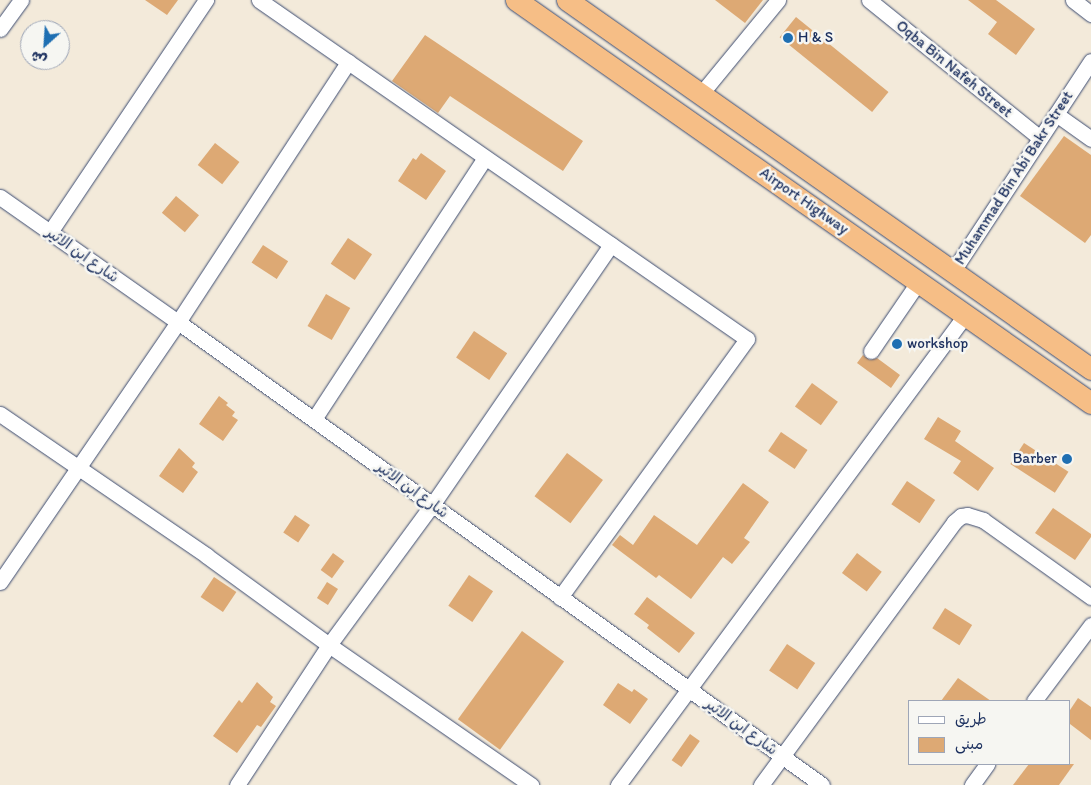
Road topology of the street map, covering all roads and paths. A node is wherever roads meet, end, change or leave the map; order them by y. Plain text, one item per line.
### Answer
1 (21, 0) edge
2 (206, 0) edge
3 (259, 0) edge
4 (516, 0) edge
5 (567, 0) edge
6 (778, 0) edge
7 (869, 0) edge
8 (1073, 0) edge
9 (1091, 14) edge
10 (0, 30) edge
11 (1091, 61) edge
12 (348, 62) junction
13 (700, 95) junction
14 (1056, 114) junction
15 (1040, 137) junction
16 (1091, 139) edge
17 (485, 158) junction
18 (0, 198) edge
19 (50, 232) junction
20 (611, 245) junction
21 (953, 271) junction
22 (919, 281) junction
23 (966, 314) junction
24 (178, 322) junction
25 (871, 351) dead end
26 (1091, 369) edge
27 (1091, 403) edge
28 (0, 414) edge
29 (314, 419) junction
30 (79, 468) junction
31 (432, 505) junction
32 (0, 582) edge
33 (560, 597) junction
34 (1091, 597) edge
35 (1091, 625) edge
36 (329, 646) junction
37 (688, 689) junction
38 (1035, 700) edge
39 (782, 756) junction
40 (986, 765) edge
41 (237, 785) edge
42 (531, 785) edge
43 (618, 785) edge
44 (761, 785) edge
45 (822, 785) edge
46 (972, 785) edge

1 - 10 street
2 - 19 street
3 - 12 street
4 - 22 highway, Airport Highway
5 - 13 highway, Airport Highway
6 - 13 street
7 - 15 street, Oqba Bin Nafeh Street
8 - 9 street
11 - 14 street, Muhammad Bin Abi Bakr Street
12 - 17 street
12 - 24 street
13 - 21 highway, Airport Highway
14 - 15 street, Muhammad Bin Abi Bakr Street
14 - 16 street
15 - 21 street, Muhammad Bin Abi Bakr Street
17 - 20 street
17 - 29 street
18 - 19 street, شارع ابن الاثير
19 - 24 street, شارع ابن الاثير
20 - 31 street
20 - 33 street
21 - 26 highway, Airport Highway
22 - 23 highway, Airport Highway
22 - 25 street
23 - 27 highway, Airport Highway
23 - 37 street
24 - 29 street, شارع ابن الاثير
24 - 30 street
28 - 30 street
29 - 31 street, شارع ابن الاثير
30 - 32 street
30 - 36 street
31 - 33 street, شارع ابن الاثير
31 - 36 street
33 - 37 street, شارع ابن الاثير
34 - 39 street
35 - 38 street
36 - 41 street
36 - 42 street
37 - 39 street, شارع ابن الاثير
37 - 43 street
39 - 44 street
39 - 45 street, شارع ابن الاثير
40 - 46 street

